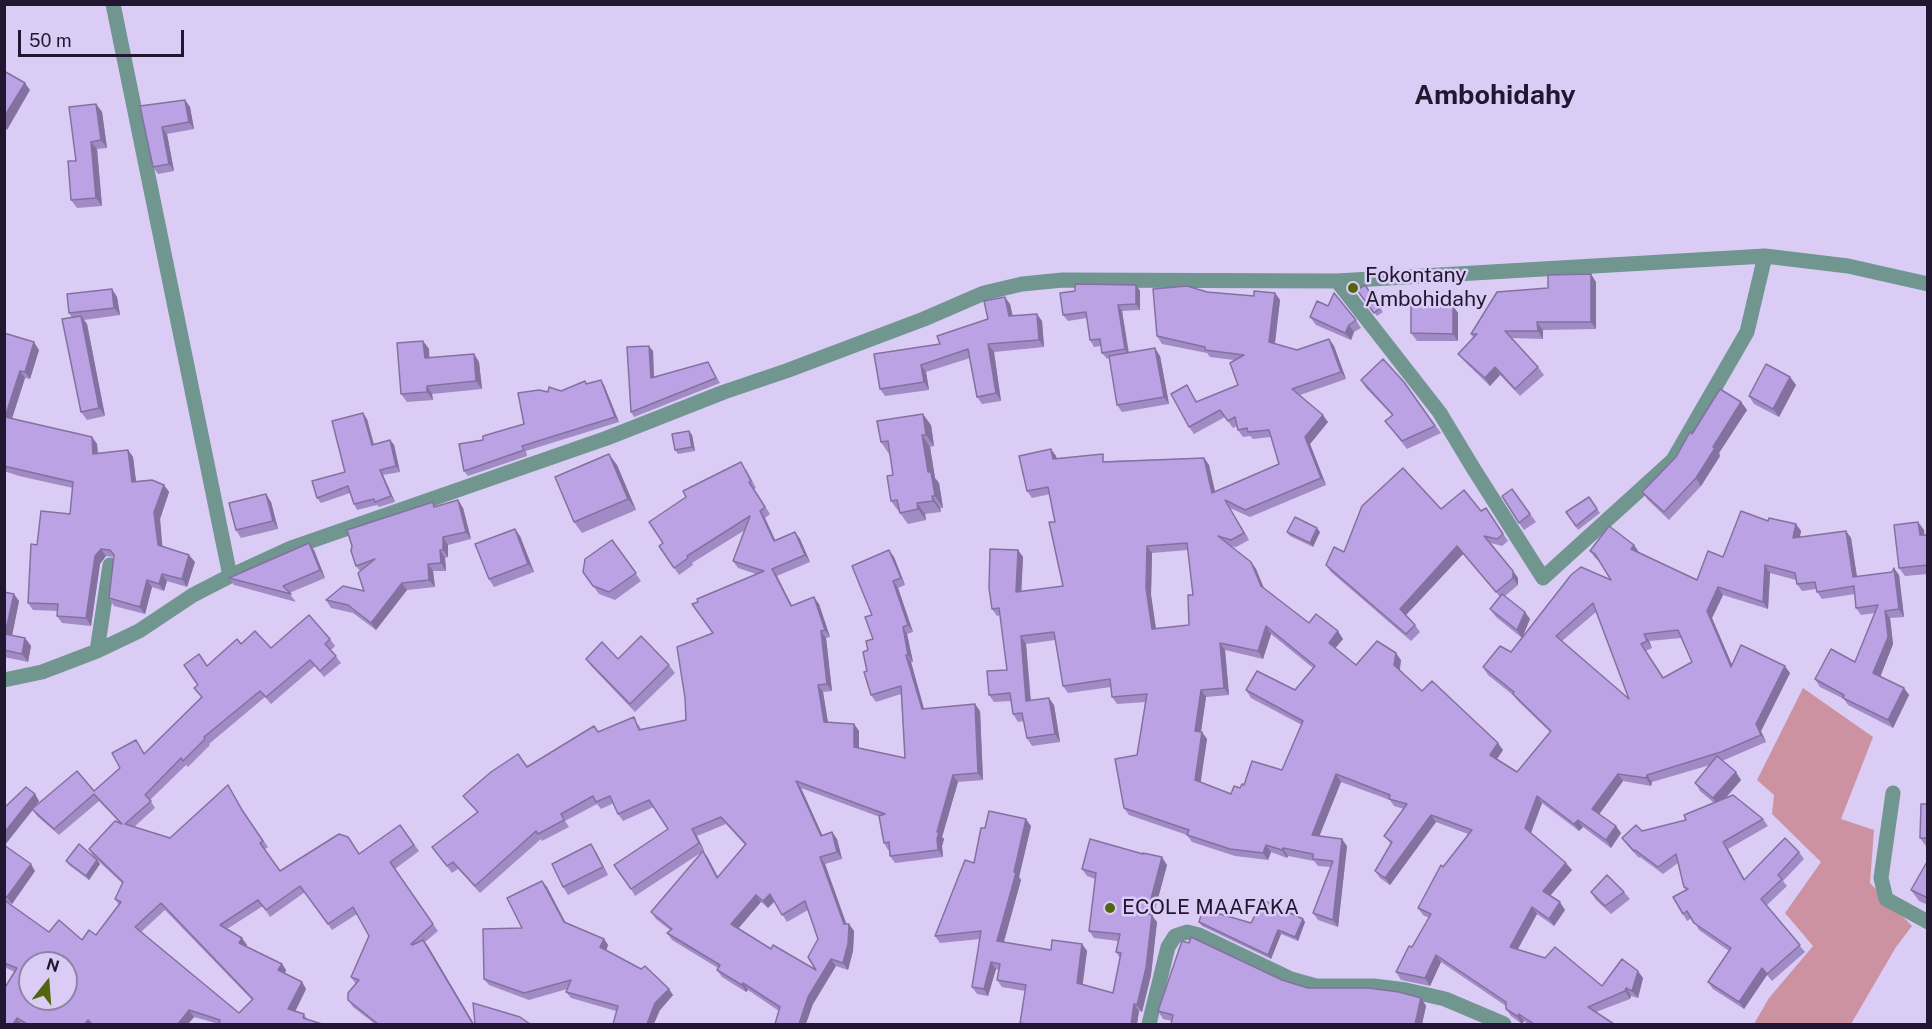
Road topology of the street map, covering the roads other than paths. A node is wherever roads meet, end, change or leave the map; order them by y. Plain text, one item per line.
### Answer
1 (113, 4) edge
2 (1765, 256) junction
3 (1337, 281) junction
4 (1928, 284) edge
5 (111, 566) edge
6 (230, 576) junction
7 (97, 651) junction
8 (4, 680) edge
9 (1893, 794) dead end
10 (1928, 922) edge
11 (1149, 1024) edge
12 (1504, 1024) edge

1 - 6 street
2 - 3 street
2 - 3 street
2 - 4 street
3 - 6 street
5 - 7 street
6 - 7 street
7 - 8 street
9 - 10 street
11 - 12 street

